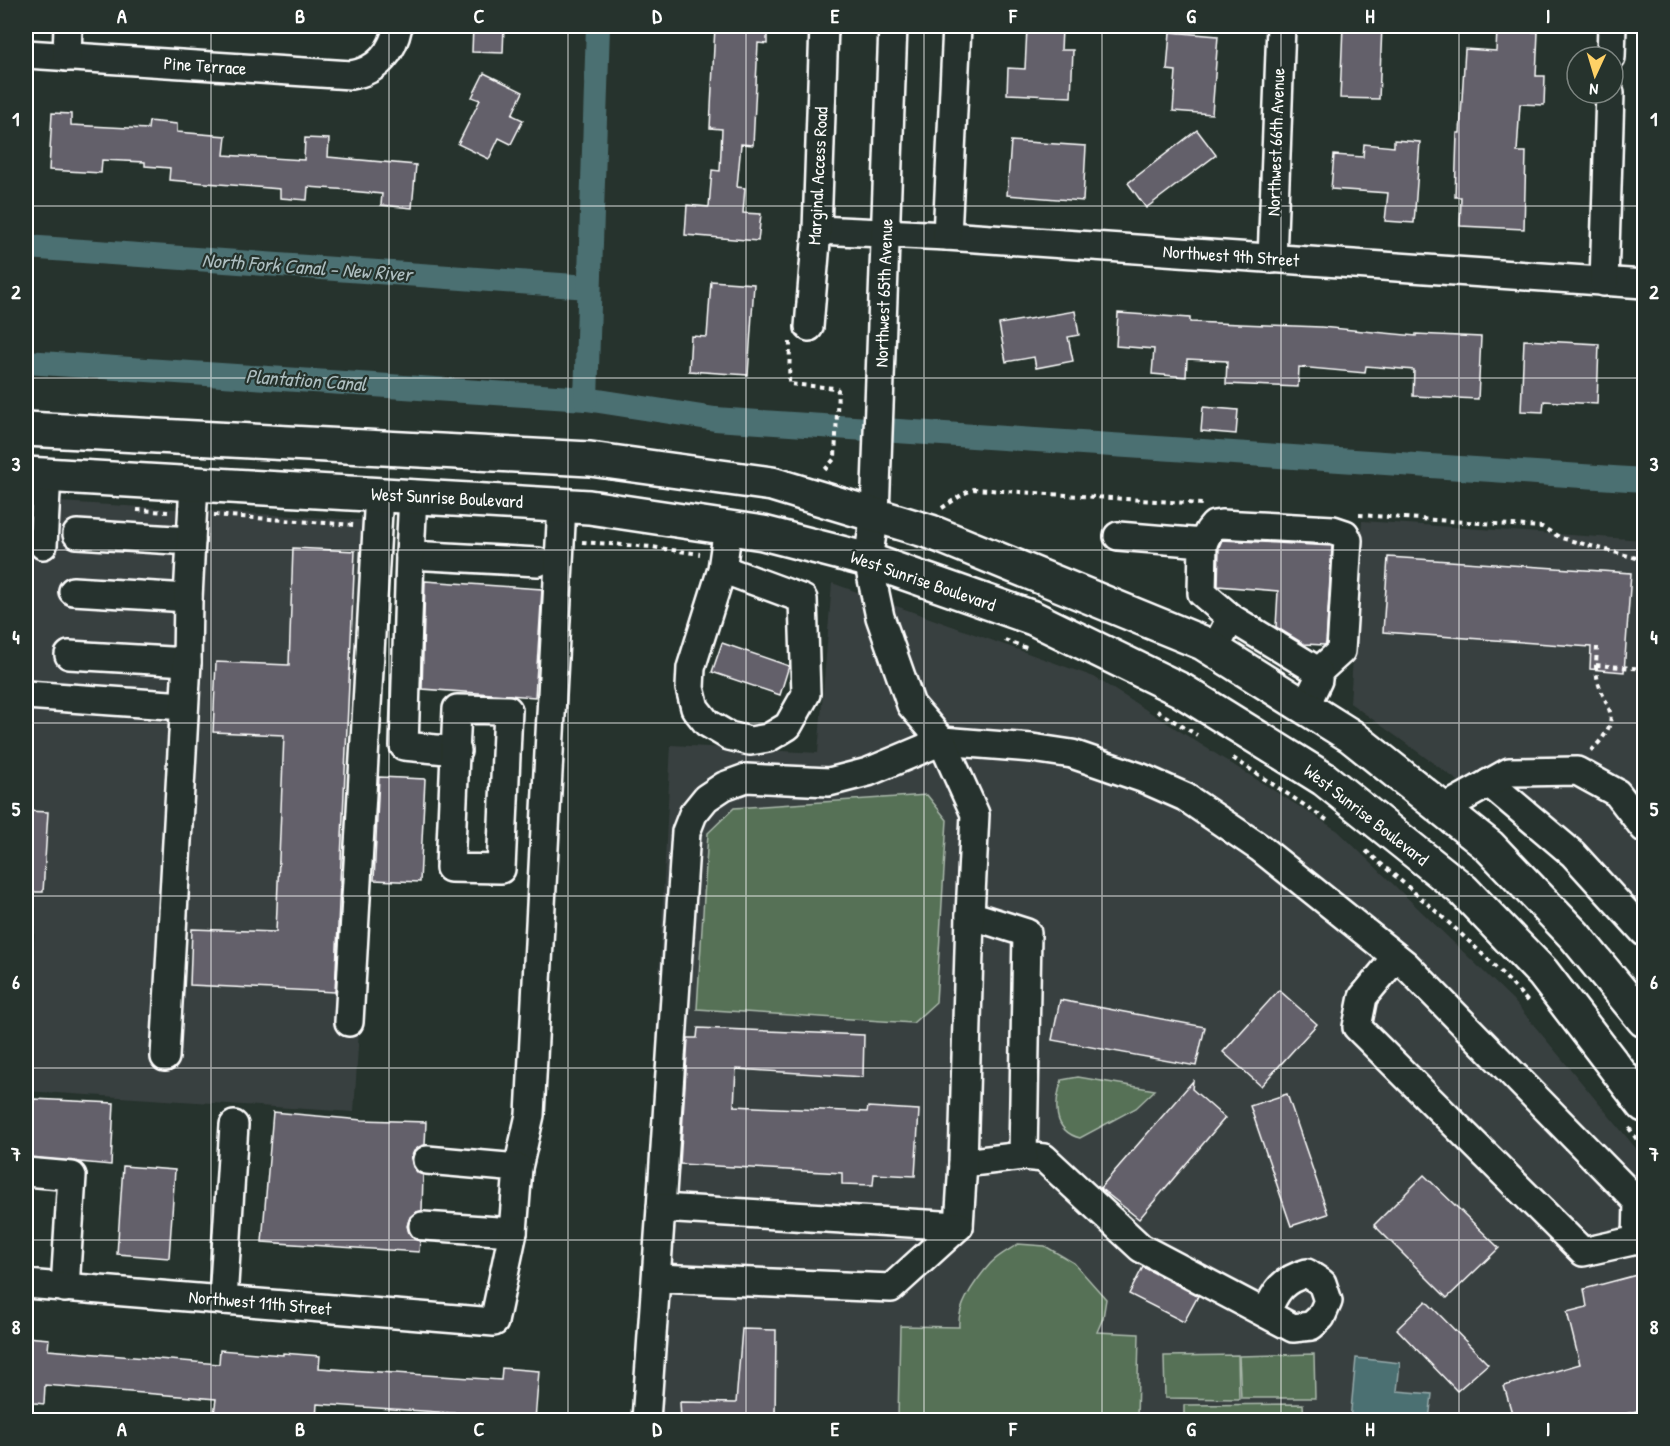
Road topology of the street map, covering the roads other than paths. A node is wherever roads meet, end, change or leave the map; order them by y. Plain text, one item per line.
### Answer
1 (68, 26) edge
2 (398, 26) edge
3 (824, 26) edge
4 (893, 26) edge
5 (957, 26) edge
6 (1281, 26) edge
7 (1612, 26) edge
8 (1611, 45) edge
9 (26, 54) edge
10 (67, 57) junction
11 (1610, 105) edge
12 (817, 230) junction
13 (886, 233) junction
14 (947, 236) junction
15 (1272, 258) junction
16 (1604, 282) junction
17 (1644, 284) edge
18 (809, 327) dead end
19 (26, 429) edge
20 (36, 474) edge
21 (194, 483) junction
22 (379, 494) junction
23 (413, 496) junction
24 (562, 505) junction
25 (875, 514) junction
26 (728, 528) junction
27 (77, 534) dead end
28 (1118, 536) dead end
29 (191, 541) junction
30 (1203, 543) junction
31 (44, 545) dead end
32 (410, 555) junction
33 (868, 560) junction
34 (538, 562) dead end
35 (722, 569) junction
36 (73, 591) dead end
37 (188, 598) junction
38 (1231, 618) junction
39 (1214, 650) junction
40 (1101, 651) junction
41 (69, 655) dead end
42 (187, 662) junction
43 (1318, 672) junction
44 (26, 695) edge
45 (184, 706) junction
46 (1305, 707) junction
47 (942, 741) junction
48 (457, 751) junction
49 (1488, 783) junction
50 (1443, 809) junction
51 (1644, 828) edge
52 (970, 915) junction
53 (1644, 932) edge
54 (1396, 957) junction
55 (1644, 1020) edge
56 (349, 1022) dead end
57 (165, 1057) dead end
58 (1635, 1114) edge
59 (234, 1125) dead end
60 (1023, 1156) junction
61 (427, 1160) dead end
62 (963, 1163) junction
63 (518, 1168) junction
64 (26, 1172) edge
65 (661, 1208) junction
66 (423, 1226) dead end
67 (958, 1226) junction
68 (513, 1232) junction
69 (657, 1278) junction
70 (26, 1284) edge
71 (65, 1288) junction
72 (223, 1300) junction
73 (1266, 1313) dead end
74 (646, 1420) edge

1 - 10 street
2 - 10 street, Pine Terrace
3 - 12 street, Marginal Access Road
4 - 13 street, Northwest 65th Avenue
5 - 14 street
6 - 15 street, Northwest 66th Avenue
7 - 8 street
9 - 10 street, Pine Terrace
11 - 16 street
12 - 13 street, Northwest 9th Street
12 - 18 street, Marginal Access Road
13 - 14 street, Northwest 9th Street
13 - 25 street, Northwest 65th Avenue
14 - 15 street, Northwest 9th Street
15 - 16 street, Northwest 9th Street
16 - 17 street, Northwest 9th Street
19 - 25 highway
20 - 21 highway, West Sunrise Boulevard
20 - 31 street
21 - 22 highway, West Sunrise Boulevard
21 - 29 street
22 - 23 highway, West Sunrise Boulevard
22 - 56 street
23 - 24 highway, West Sunrise Boulevard
23 - 32 street
24 - 26 highway, West Sunrise Boulevard
24 - 63 street
25 - 33 street, Northwest 65th Avenue
25 - 39 highway
26 - 33 highway, West Sunrise Boulevard
26 - 35 street
27 - 29 street
28 - 30 street
29 - 37 street
30 - 38 street
30 - 43 street
32 - 34 street
32 - 48 street
33 - 40 highway, West Sunrise Boulevard
33 - 47 street
35 - 35 street
36 - 37 street
37 - 42 street
38 - 39 street
38 - 43 street
39 - 46 highway
40 - 46 highway
40 - 58 highway, West Sunrise Boulevard
41 - 42 street
42 - 45 street
43 - 46 street
44 - 45 street
45 - 57 street
46 - 50 highway
47 - 52 street
47 - 54 street
47 - 65 street
48 - 48 street
49 - 50 street
49 - 51 street
49 - 53 street
50 - 55 highway
52 - 60 street
52 - 62 street
54 - 54 street
59 - 72 street
60 - 62 street
60 - 73 street
61 - 63 street
62 - 67 street
63 - 68 street
64 - 71 street
65 - 67 street
65 - 69 street
66 - 68 street
67 - 69 street
68 - 72 street, Northwest 11th Street
69 - 74 street
70 - 71 street, Northwest 11th Street
71 - 72 street, Northwest 11th Street

